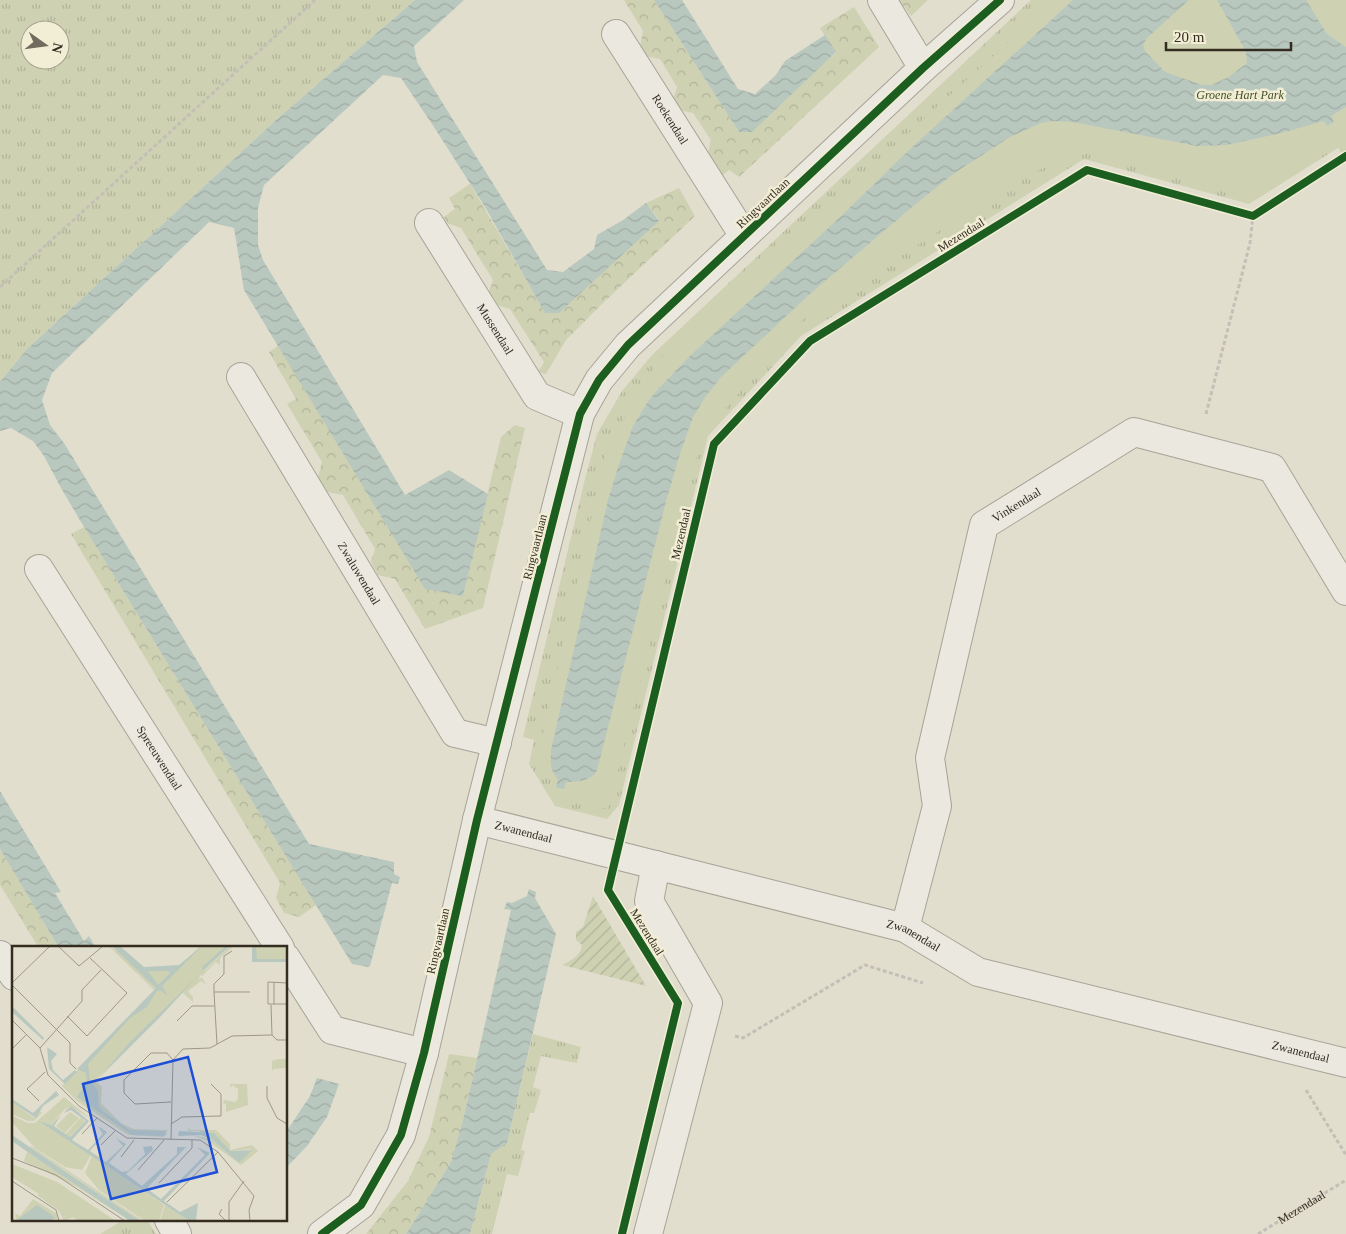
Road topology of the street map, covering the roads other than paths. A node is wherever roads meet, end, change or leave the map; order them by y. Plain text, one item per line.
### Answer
1 (882, 0) edge
2 (1000, 0) edge
3 (616, 34) dead end
4 (923, 68) junction
5 (429, 223) dead end
6 (744, 236) junction
7 (241, 377) dead end
8 (580, 414) junction
9 (39, 569) dead end
10 (1346, 590) edge
11 (497, 743) junction
12 (477, 820) junction
13 (656, 865) junction
14 (905, 928) junction
15 (279, 946) edge
16 (0, 955) edge
17 (288, 961) edge
18 (12, 973) edge
19 (424, 1053) junction
20 (1346, 1063) edge
21 (170, 1222) edge
22 (177, 1234) edge
23 (322, 1234) edge
24 (648, 1234) edge

1 - 4 street
2 - 4 street, Ringvaartlaan
3 - 6 street, Roekendaal
4 - 6 street, Ringvaartlaan
5 - 8 street, Mussendaal
6 - 8 street, Ringvaartlaan
7 - 11 street, Zwaluwendaal
8 - 11 street, Ringvaartlaan
9 - 15 street, Spreeuwendaal
10 - 14 street, Vinkendaal
11 - 12 street, Ringvaartlaan
12 - 13 street, Zwanendaal
12 - 19 street, Ringvaartlaan
13 - 14 street, Zwanendaal
13 - 24 street, Mezendaal
14 - 20 street, Zwanendaal
16 - 18 street
17 - 19 street
19 - 23 street, Ringvaartlaan
21 - 22 street

